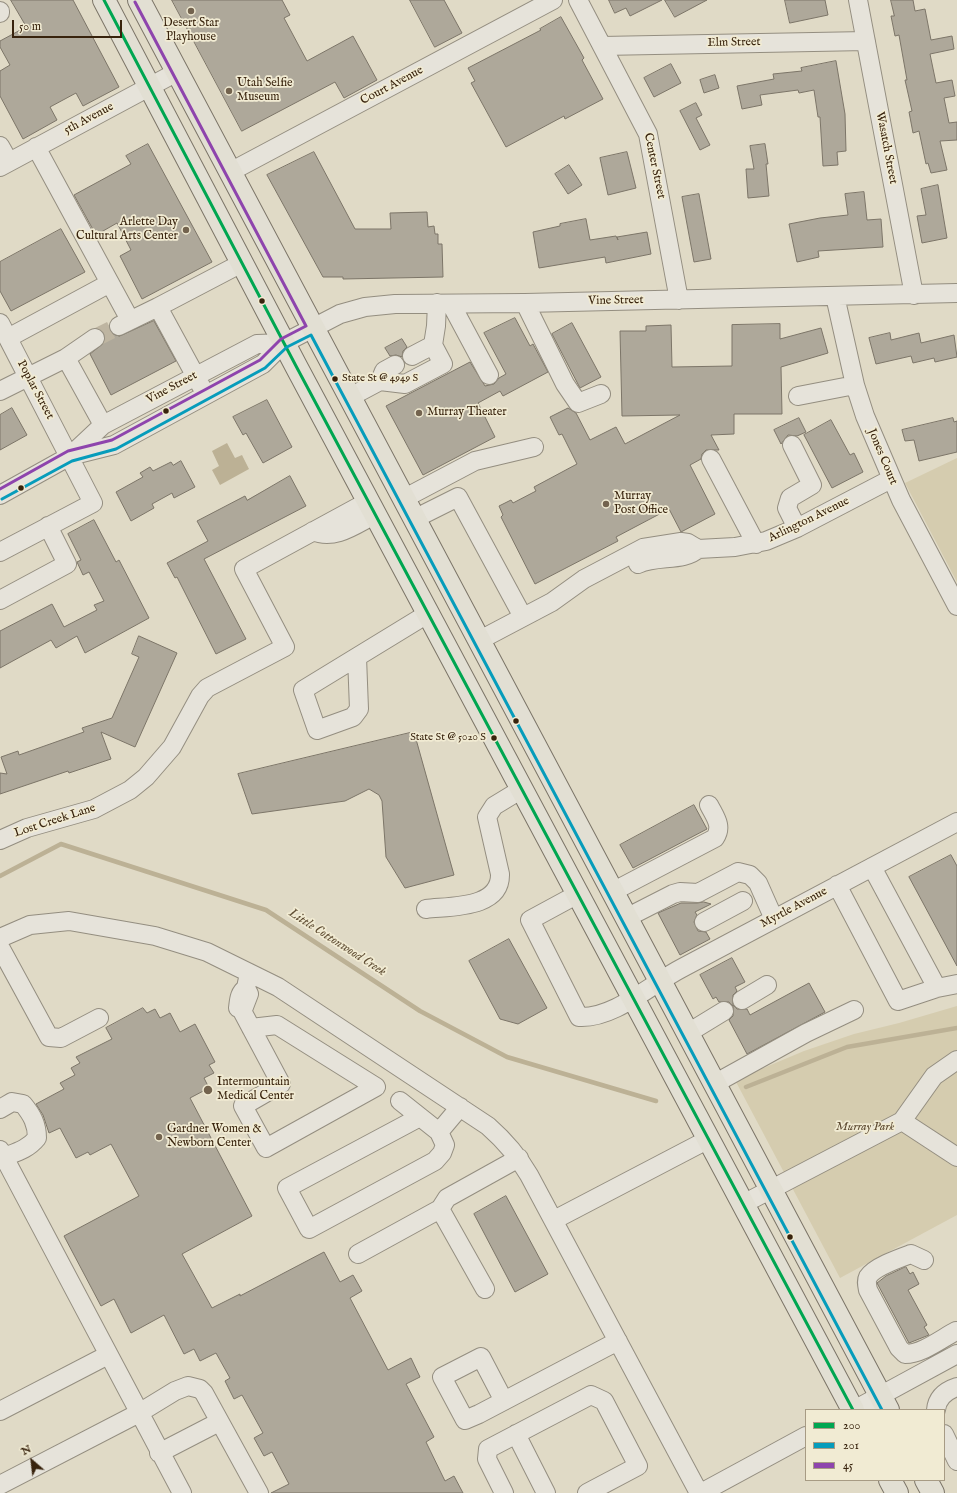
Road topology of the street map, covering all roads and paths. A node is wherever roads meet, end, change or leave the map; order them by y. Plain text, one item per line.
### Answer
1 (104, 0) edge
2 (140, 0) edge
3 (553, 0) edge
4 (578, 0) edge
5 (858, 0) edge
6 (866, 40) junction
7 (602, 46) junction
8 (177, 72) junction
9 (150, 86) junction
10 (0, 146) edge
11 (36, 147) junction
12 (4, 164) edge
13 (230, 172) junction
14 (242, 263) junction
15 (110, 283) junction
16 (957, 294) edge
17 (914, 295) junction
18 (835, 296) junction
19 (679, 300) junction
20 (525, 303) junction
21 (444, 304) junction
22 (158, 307) junction
23 (313, 328) junction
24 (4, 331) edge
25 (95, 338) tunnel mouth
26 (284, 343) junction
27 (433, 345) junction
28 (412, 356) dead end
29 (66, 358) junction
30 (395, 365) dead end
31 (489, 375) dead end
32 (28, 376) junction
33 (196, 376) junction
34 (380, 381) junction
35 (855, 384) junction
36 (0, 391) edge
37 (601, 394) dead end
38 (206, 395) junction
39 (798, 396) dead end
40 (350, 397) junction
41 (103, 425) junction
42 (792, 445) dead end
43 (534, 447) dead end
44 (70, 456) junction
45 (710, 459) dead end
46 (891, 479) junction
47 (0, 495) edge
48 (403, 499) junction
49 (372, 508) junction
50 (414, 519) junction
51 (48, 526) junction
52 (797, 528) junction
53 (756, 544) junction
54 (0, 552) edge
55 (0, 600) edge
56 (957, 606) edge
57 (429, 614) junction
58 (523, 617) junction
59 (478, 641) junction
60 (357, 657) dead end
61 (522, 788) junction
62 (709, 805) dead end
63 (957, 822) edge
64 (0, 840) edge
65 (872, 867) junction
66 (837, 886) junction
67 (612, 892) junction
68 (578, 894) junction
69 (744, 902) dead end
70 (426, 909) dead end
71 (720, 914) junction
72 (626, 918) junction
73 (774, 919) junction
74 (704, 922) dead end
75 (0, 938) edge
76 (735, 940) junction
77 (0, 947) edge
78 (248, 980) junction
79 (660, 982) junction
80 (957, 984) edge
81 (767, 985) dead end
82 (937, 988) junction
83 (633, 998) junction
84 (742, 1000) dead end
85 (854, 1010) dead end
86 (724, 1011) dead end
87 (99, 1018) dead end
88 (251, 1028) junction
89 (688, 1033) junction
90 (957, 1060) edge
91 (714, 1084) junction
92 (400, 1101) dead end
93 (460, 1107) junction
94 (0, 1109) edge
95 (420, 1117) junction
96 (902, 1121) junction
97 (439, 1132) junction
98 (708, 1139) junction
99 (1, 1155) edge
100 (957, 1157) edge
101 (519, 1158) junction
102 (771, 1190) junction
103 (743, 1204) junction
104 (440, 1209) junction
105 (554, 1220) junction
106 (358, 1254) dead end
107 (924, 1260) dead end
108 (485, 1289) dead end
109 (956, 1330) dead end
110 (618, 1341) junction
111 (957, 1354) edge
112 (108, 1355) junction
113 (957, 1387) edge
114 (957, 1397) edge
115 (504, 1401) dead end
116 (884, 1403) edge
117 (853, 1409) edge
118 (858, 1409) edge
119 (936, 1409) edge
120 (945, 1409) edge
121 (0, 1411) edge
122 (139, 1413) junction
123 (219, 1422) junction
124 (516, 1434) junction
125 (945, 1436) edge
126 (805, 1437) edge
127 (159, 1453) junction
128 (957, 1461) edge
129 (891, 1481) edge
130 (927, 1481) edge
131 (0, 1485) edge
132 (254, 1491) edge
133 (182, 1493) edge
134 (504, 1493) edge
135 (546, 1493) edge
136 (587, 1493) edge
137 (700, 1493) edge
138 (897, 1493) edge
139 (933, 1493) edge

1 - 9 main road
2 - 8 main road
3 - 13 street, Court Avenue
4 - 7 street, Center Street
5 - 6 street, Wasatch Street
6 - 7 street, Elm Street
6 - 17 street, Wasatch Street
7 - 19 street, Center Street
8 - 9 street, 5th Avenue
8 - 13 main road
9 - 11 street, 5th Avenue
9 - 14 main road
10 - 12 street
11 - 12 street, 5th Avenue
11 - 15 street
13 - 23 main road
14 - 22 street
14 - 26 main road
15 - 22 street
15 - 24 street
16 - 17 street, Vine Street
17 - 18 street, Vine Street
18 - 19 street, Vine Street
18 - 35 street, Jones Court
19 - 20 street, Vine Street
20 - 21 street, Vine Street
20 - 37 street
21 - 23 street, Vine Street
21 - 27 street
21 - 31 street
22 - 33 street
23 - 26 street, Vine Street
23 - 40 main road
24 - 32 street, Poplar Street
25 - 29 street
26 - 33 street, Vine Street
26 - 38 street, Vine Street
26 - 49 main road
27 - 28 street
27 - 34 street
29 - 32 street
29 - 41 street
30 - 34 street
32 - 36 street
32 - 44 street, Poplar Street
33 - 38 street
33 - 41 street, Vine Street
34 - 40 street
35 - 39 street
35 - 46 street, Jones Court
38 - 44 street, Vine Street
40 - 48 main road
41 - 44 street, Vine Street
42 - 52 street
43 - 48 street
44 - 47 street, Vine Street
44 - 51 street, Poplar Street
45 - 53 street
46 - 52 street, Arlington Avenue
46 - 56 street, Jones Court
48 - 50 main road
49 - 57 main road
49 - 64 street, Lost Creek Lane
50 - 58 street
50 - 59 main road
51 - 54 street
51 - 55 street
52 - 53 street, Arlington Avenue
53 - 58 street, Arlington Avenue
57 - 60 street
57 - 61 main road
58 - 59 street, Arlington Avenue
59 - 67 main road
61 - 68 main road
61 - 70 street
62 - 67 street
63 - 65 street, Myrtle Avenue
65 - 66 street, Myrtle Avenue
65 - 82 street
66 - 73 street, Myrtle Avenue
66 - 82 street
67 - 72 main road
68 - 83 main road
68 - 83 street, Myrtle Avenue
69 - 71 street
71 - 74 street
71 - 76 street
72 - 73 street
72 - 79 main road
73 - 76 street, Myrtle Avenue
75 - 78 street
76 - 79 street, Myrtle Avenue
77 - 87 street
78 - 88 street
78 - 93 street
79 - 83 street, Myrtle Avenue
79 - 89 main road
80 - 82 street
81 - 84 street
83 - 98 main road
85 - 91 street
86 - 89 street
88 - 88 street
89 - 91 main road
90 - 96 street
91 - 102 main road
92 - 95 street
93 - 97 street
93 - 101 street
94 - 99 street
95 - 97 street
95 - 97 street
96 - 100 street
96 - 102 street
98 - 103 main road
98 - 105 street
99 - 112 street
101 - 104 street
101 - 105 street
102 - 103 street
102 - 116 main road
103 - 117 main road
104 - 106 street
104 - 108 street
105 - 110 street
107 - 109 street
110 - 115 street
110 - 137 street
111 - 116 street
112 - 121 street
112 - 122 street
113 - 119 street
114 - 120 street
116 - 118 street
122 - 123 street
122 - 127 street
122 - 131 street
123 - 127 street
123 - 132 street
124 - 134 street
124 - 135 street
124 - 136 street
125 - 128 street
126 - 137 street
127 - 133 street
129 - 138 main road
130 - 139 main road

